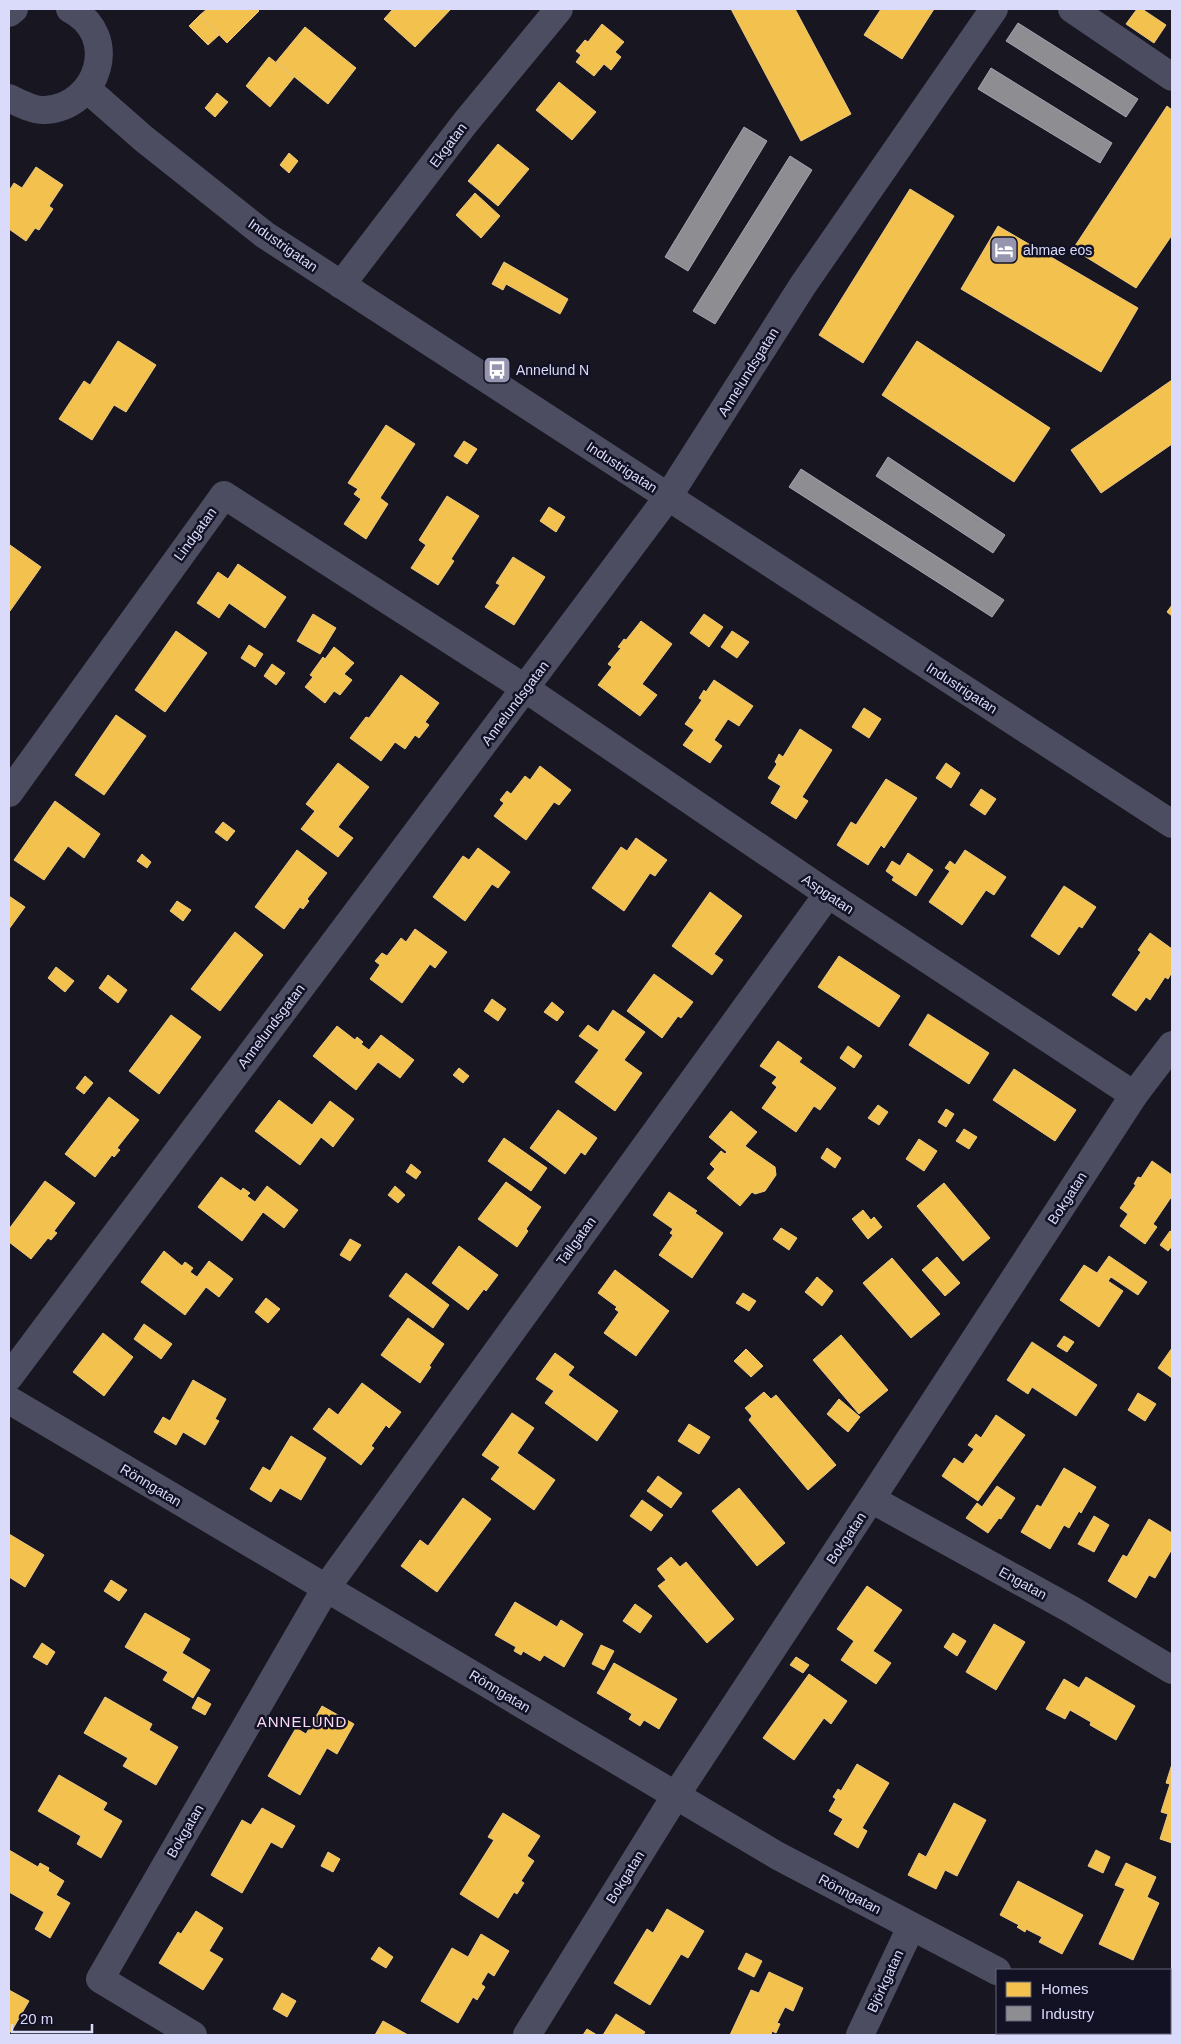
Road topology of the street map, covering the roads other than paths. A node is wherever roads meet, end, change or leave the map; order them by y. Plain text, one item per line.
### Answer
1 (14, 9) edge
2 (559, 9) edge
3 (994, 9) edge
4 (1072, 9) edge
5 (9, 13) edge
6 (83, 13) edge
7 (1172, 77) edge
8 (86, 89) junction
9 (9, 98) edge
10 (341, 284) junction
11 (668, 497) junction
12 (526, 689) junction
13 (9, 793) edge
14 (1172, 824) edge
15 (828, 894) junction
16 (1172, 1045) edge
17 (1134, 1095) junction
18 (9, 1377) edge
19 (9, 1400) edge
20 (872, 1499) junction
21 (326, 1588) junction
22 (1172, 1670) edge
23 (676, 1795) junction
24 (911, 1927) junction
25 (996, 1970) edge
26 (193, 2035) edge
27 (527, 2035) edge
28 (860, 2035) edge

1 - 5 street
2 - 10 street, Ekgatan
3 - 11 street, Annelundsgatan
4 - 7 street
6 - 8 street
8 - 9 street
8 - 10 street, Industrigatan
10 - 11 street, Industrigatan
11 - 12 street, Annelundsgatan
11 - 14 street, Industrigatan
12 - 13 street, Lindgatan
12 - 15 street, Aspgatan
12 - 18 street, Annelundsgatan
15 - 17 street, Aspgatan
15 - 21 street, Tallgatan
16 - 17 street, Bokgatan
17 - 20 street, Bokgatan
19 - 21 street, Rönngatan
20 - 22 street, Engatan
20 - 23 street, Bokgatan
21 - 23 street, Rönngatan
21 - 26 street, Bokgatan
23 - 24 street, Rönngatan
23 - 27 street, Bokgatan
24 - 25 street, Rönngatan
24 - 28 street, Björkgatan

